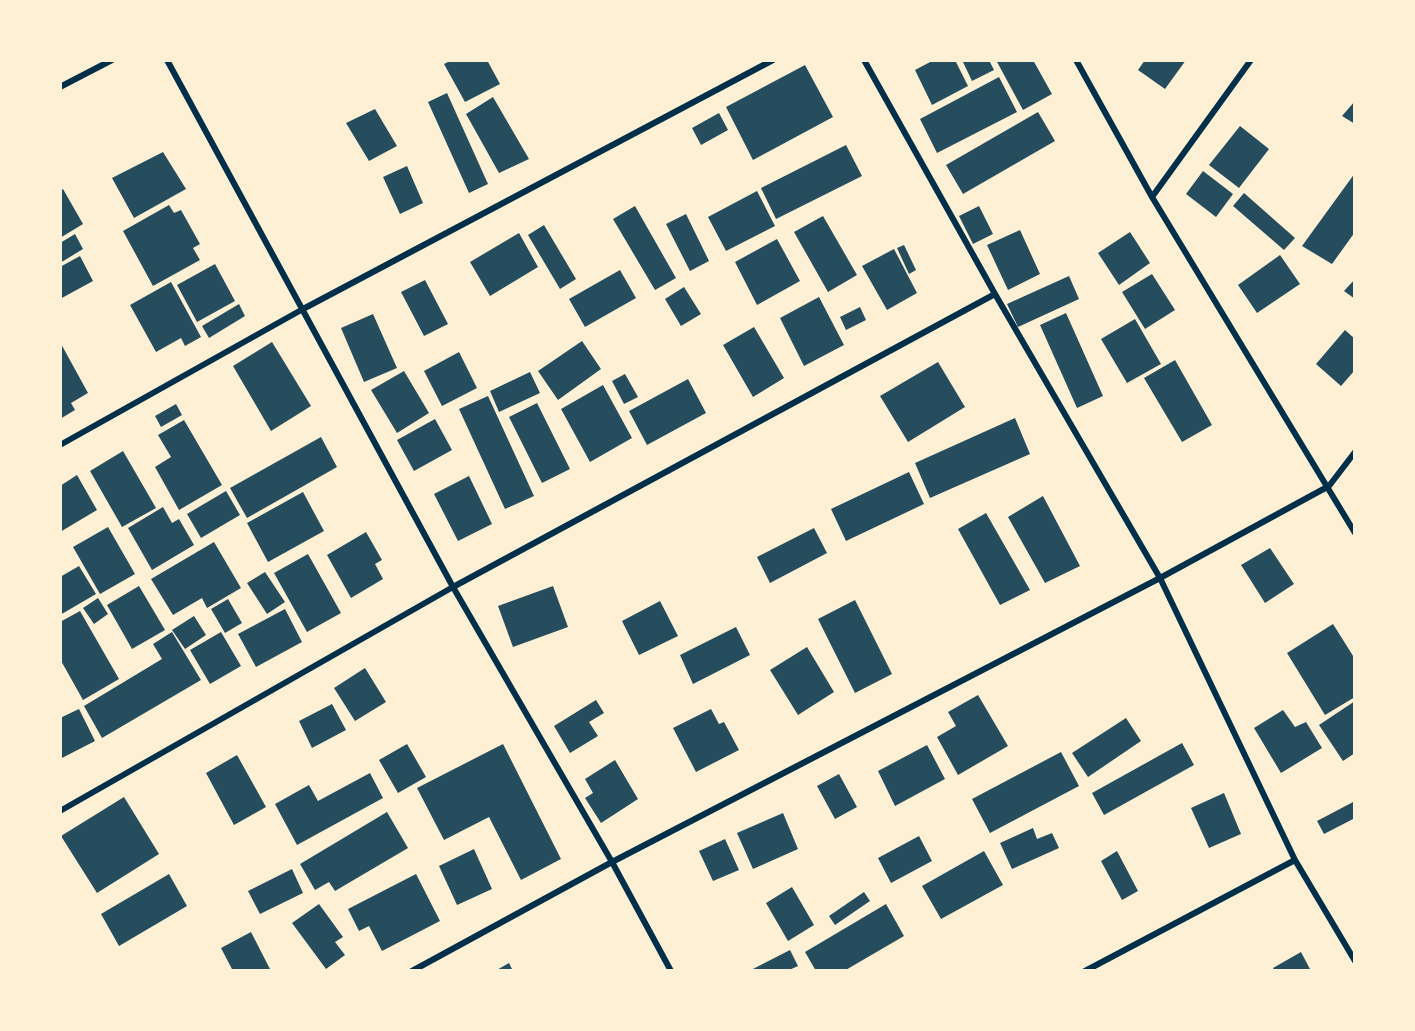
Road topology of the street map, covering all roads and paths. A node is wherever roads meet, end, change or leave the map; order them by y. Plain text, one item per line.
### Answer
1 (112, 60) edge
2 (167, 60) edge
3 (773, 60) edge
4 (864, 60) edge
5 (1076, 60) edge
6 (1251, 60) edge
7 (60, 87) edge
8 (1152, 198) junction
9 (995, 294) junction
10 (303, 309) junction
11 (60, 445) edge
12 (1355, 452) edge
13 (1329, 486) junction
14 (1355, 533) edge
15 (1160, 578) junction
16 (453, 587) junction
17 (60, 811) edge
18 (1295, 860) junction
19 (612, 862) junction
20 (1355, 961) edge
21 (412, 971) edge
22 (670, 971) edge
23 (1084, 971) edge

1 - 7 street
2 - 10 street
3 - 10 street
4 - 9 street
5 - 8 street
6 - 8 street
8 - 13 street
9 - 15 street
9 - 16 street
10 - 11 street
10 - 16 street
12 - 13 street
13 - 14 street
13 - 15 street
15 - 18 street
15 - 19 street
16 - 17 street
16 - 19 street
18 - 20 street
18 - 23 street
19 - 21 street
19 - 22 street

